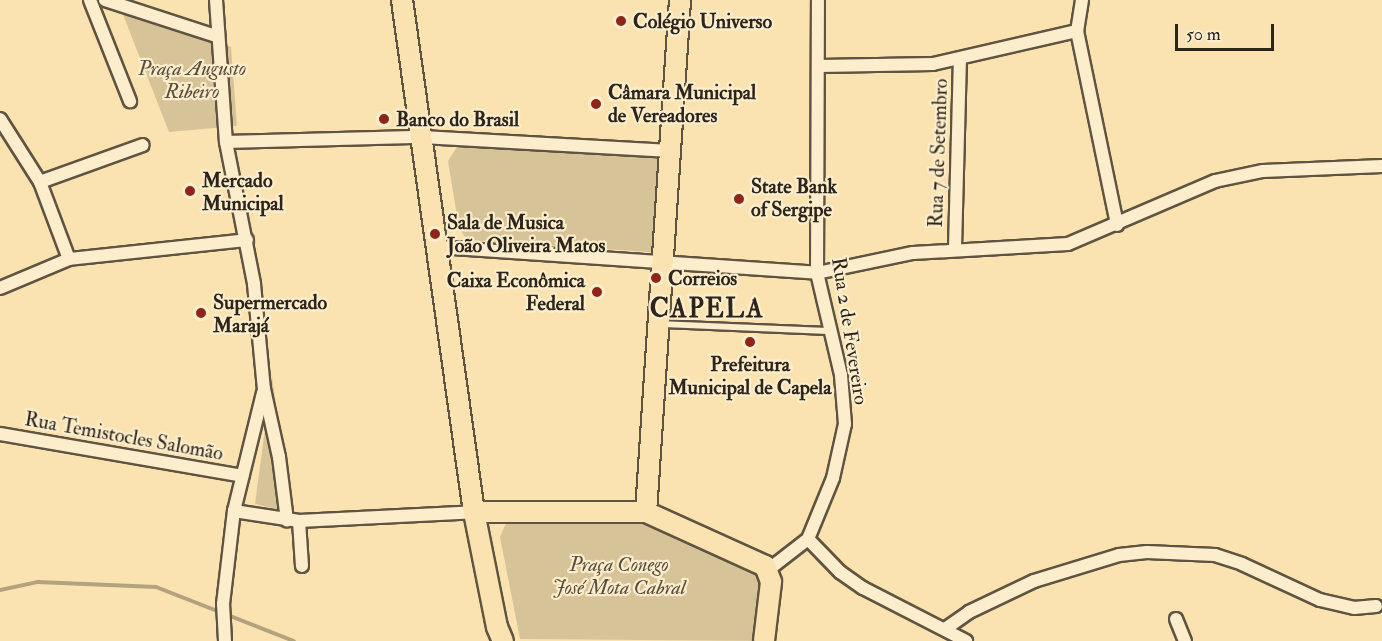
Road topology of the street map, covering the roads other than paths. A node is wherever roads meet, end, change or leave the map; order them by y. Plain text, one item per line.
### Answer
1 (90, 0) edge
2 (105, 0) edge
3 (216, 0) edge
4 (402, 0) edge
5 (680, 0) edge
6 (818, 0) edge
7 (1082, 0) edge
8 (1077, 31) junction
9 (216, 36) junction
10 (960, 59) junction
11 (820, 66) junction
12 (130, 101) dead end
13 (0, 120) edge
14 (422, 137) junction
15 (226, 142) junction
16 (143, 145) dead end
17 (671, 151) junction
18 (1382, 166) edge
19 (40, 182) junction
20 (1117, 225) junction
21 (247, 240) junction
22 (438, 247) junction
23 (955, 248) junction
24 (69, 259) junction
25 (663, 264) junction
26 (817, 273) junction
27 (0, 288) edge
28 (659, 324) junction
29 (832, 331) junction
30 (264, 389) junction
31 (0, 434) edge
32 (242, 476) junction
33 (234, 511) junction
34 (474, 512) junction
35 (646, 512) junction
36 (293, 521) junction
37 (808, 539) junction
38 (302, 566) dead end
39 (768, 570) junction
40 (1376, 606) dead end
41 (1176, 619) dead end
42 (945, 629) junction
43 (1182, 640) edge
44 (225, 641) edge
45 (503, 641) edge
46 (764, 641) edge
47 (966, 641) edge

1 - 12 street
2 - 9 street
3 - 9 street
4 - 14 main road
5 - 17 main road
6 - 11 street, Rua 2 de Fevereiro
7 - 8 street
8 - 10 street
8 - 20 street
9 - 15 street
10 - 11 street
10 - 23 street, Rua 7 de Setembro
11 - 26 street, Rua 2 de Fevereiro
13 - 19 street
14 - 15 street
14 - 17 street
14 - 22 main road
15 - 21 street
16 - 19 street
17 - 25 main road
18 - 20 street
19 - 24 street
20 - 23 street
21 - 24 street
21 - 30 street
22 - 25 street
22 - 34 main road
23 - 26 street
24 - 27 street
25 - 26 street
25 - 28 main road
26 - 29 street, Rua 2 de Fevereiro
28 - 29 lane
28 - 35 main road
29 - 37 street, Rua 2 de Fevereiro
30 - 32 street
30 - 36 street
31 - 32 street, Rua Temistocles Salomão
32 - 33 street
33 - 36 street
33 - 44 street
34 - 35 main road
34 - 36 street
34 - 45 main road
35 - 39 main road
36 - 38 street
37 - 39 street, Rua 2 de Fevereiro
37 - 42 street
39 - 46 main road
40 - 42 street
41 - 43 street
42 - 47 street

